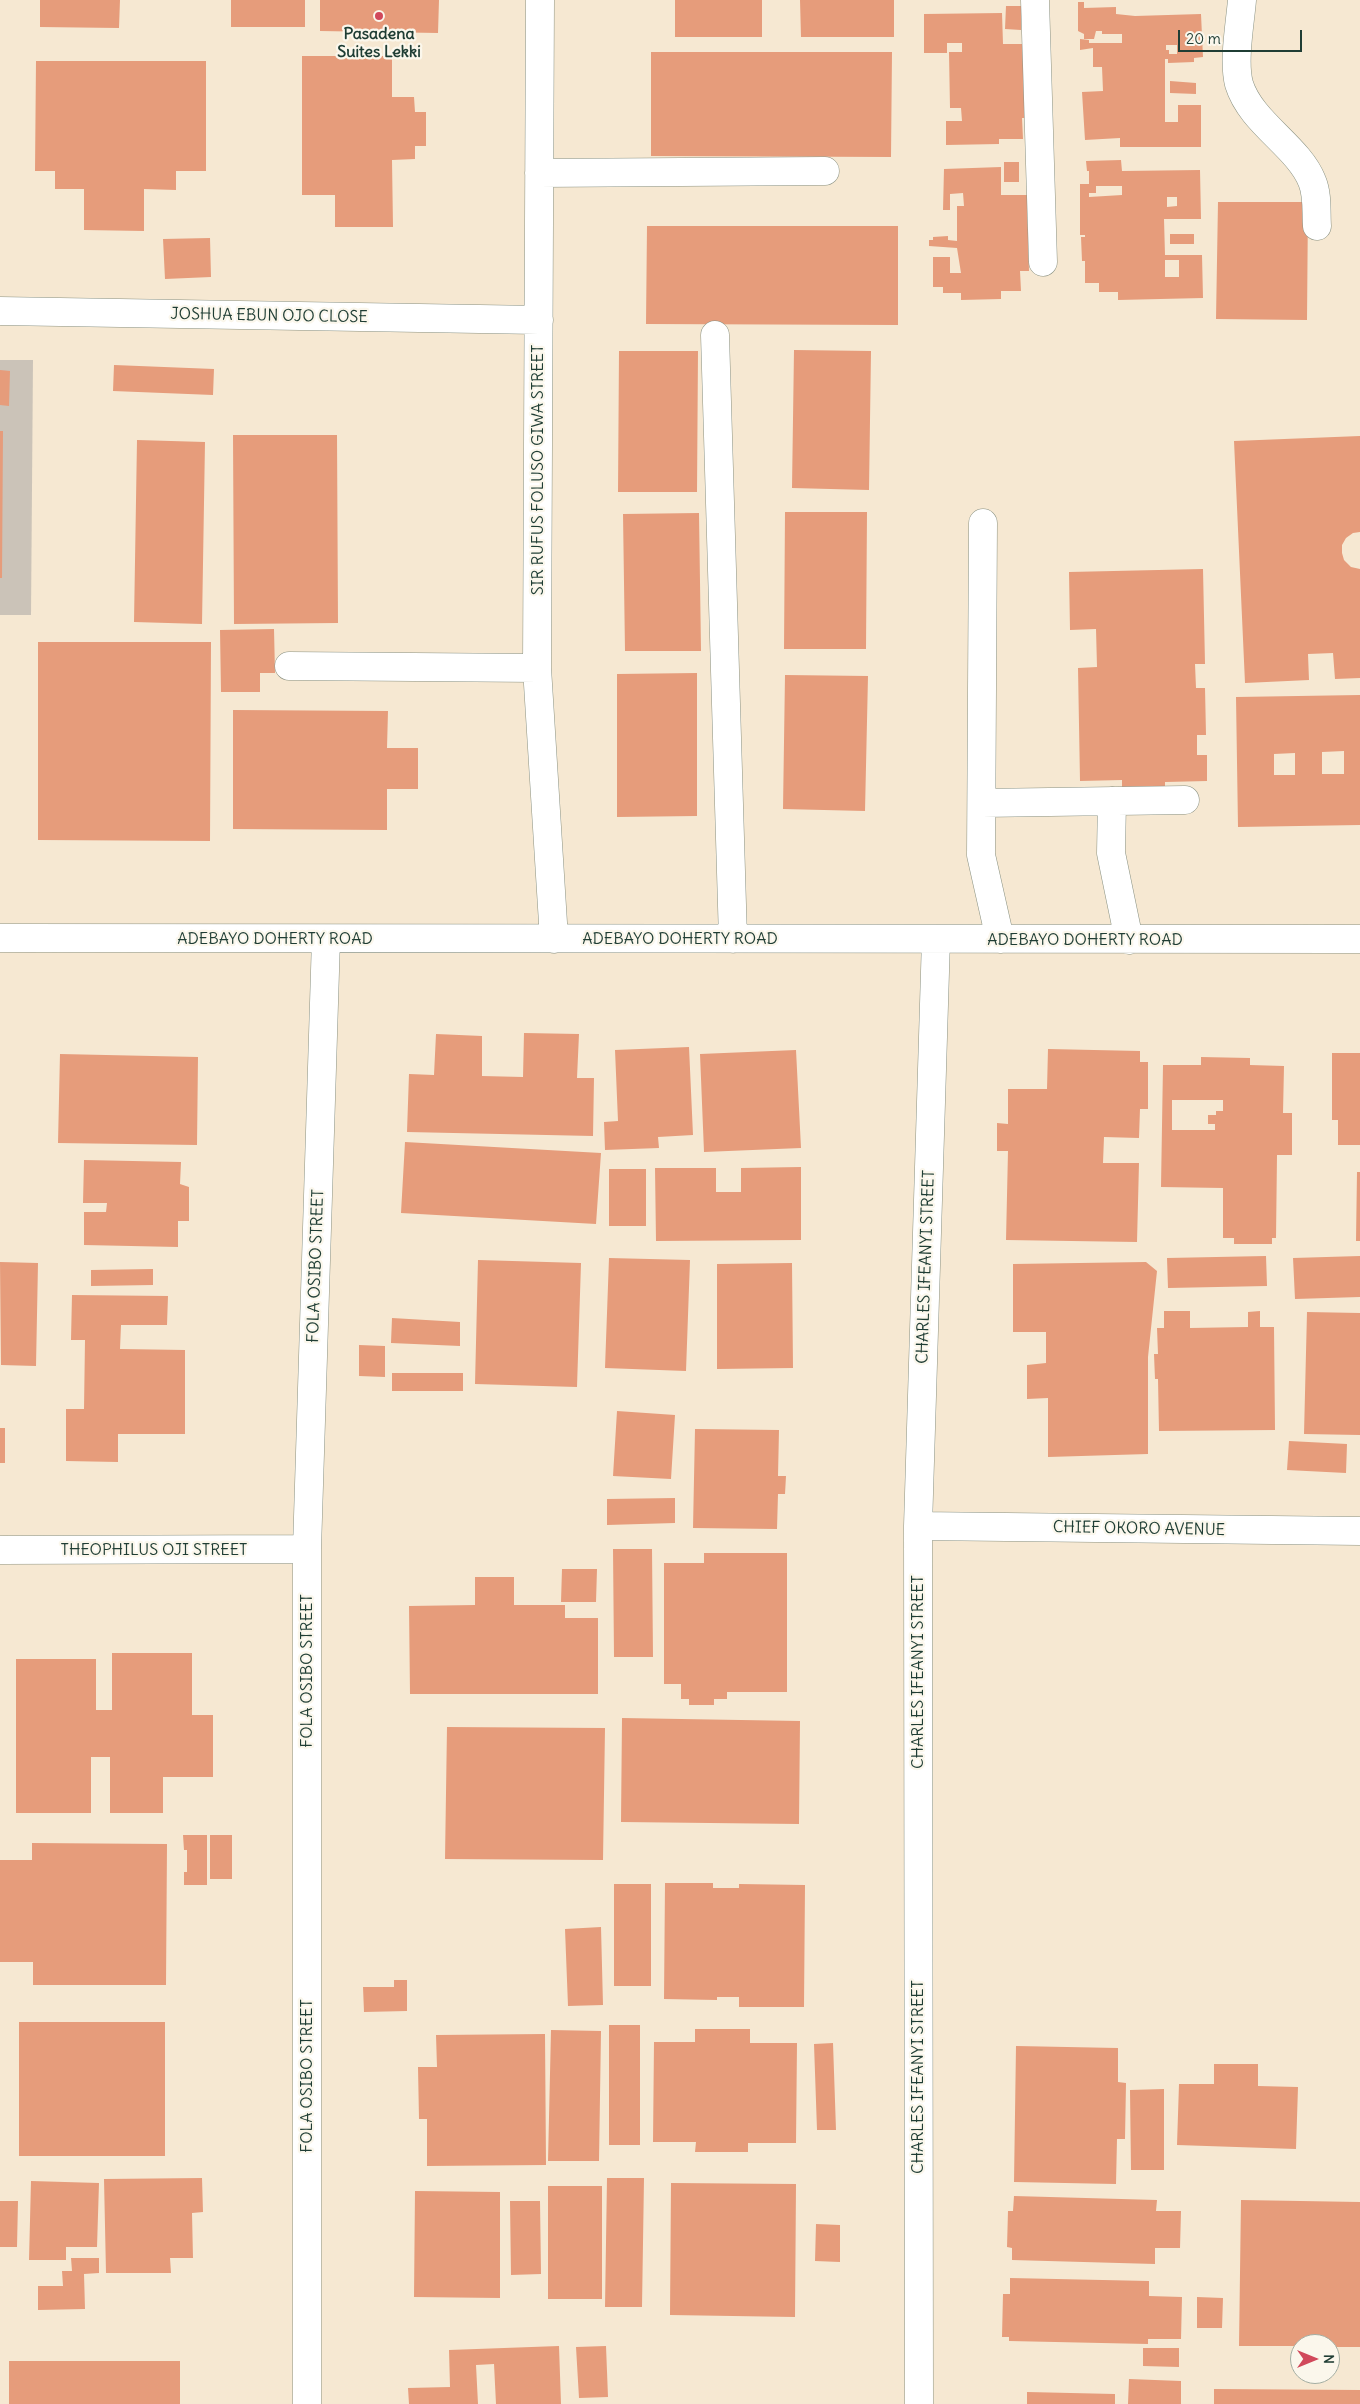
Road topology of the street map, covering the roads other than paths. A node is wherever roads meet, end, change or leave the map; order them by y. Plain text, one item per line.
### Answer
1 (540, 0) edge
2 (1035, 0) edge
3 (1242, 0) edge
4 (825, 171) dead end
5 (539, 173) junction
6 (1317, 226) dead end
7 (1043, 262) dead end
8 (0, 311) edge
9 (539, 320) junction
10 (715, 335) dead end
11 (984, 523) dead end
12 (289, 666) dead end
13 (537, 668) junction
14 (1185, 800) dead end
15 (1112, 801) junction
16 (982, 802) junction
17 (0, 938) edge
18 (326, 939) junction
19 (554, 939) junction
20 (733, 939) junction
21 (936, 939) junction
22 (1000, 939) junction
23 (1360, 939) edge
24 (1128, 940) junction
25 (918, 1526) junction
26 (1360, 1531) edge
27 (307, 1549) junction
28 (0, 1550) edge
29 (307, 2404) edge
30 (919, 2404) edge

1 - 5 street, SIR RUFUS FOLUSO GIWA STREET
2 - 7 street
3 - 6 street
4 - 5 street
5 - 9 street, SIR RUFUS FOLUSO GIWA STREET
8 - 9 street, JOSHUA EBUN OJO CLOSE
9 - 13 street, SIR RUFUS FOLUSO GIWA STREET
10 - 20 street
11 - 16 street
12 - 13 street
13 - 19 street, SIR RUFUS FOLUSO GIWA STREET
14 - 15 street
15 - 16 street
15 - 24 street
16 - 22 street
17 - 18 street, ADEBAYO DOHERTY ROAD
18 - 19 street, ADEBAYO DOHERTY ROAD
18 - 27 street, FOLA OSIBO STREET
19 - 20 street, ADEBAYO DOHERTY ROAD
20 - 21 street, ADEBAYO DOHERTY ROAD
21 - 22 street, ADEBAYO DOHERTY ROAD
21 - 25 street, CHARLES IFEANYI STREET
22 - 24 street, ADEBAYO DOHERTY ROAD
23 - 24 street, ADEBAYO DOHERTY ROAD
25 - 26 street, CHIEF OKORO AVENUE
25 - 30 street, CHARLES IFEANYI STREET
27 - 28 street, THEOPHILUS OJI STREET
27 - 29 street, FOLA OSIBO STREET

